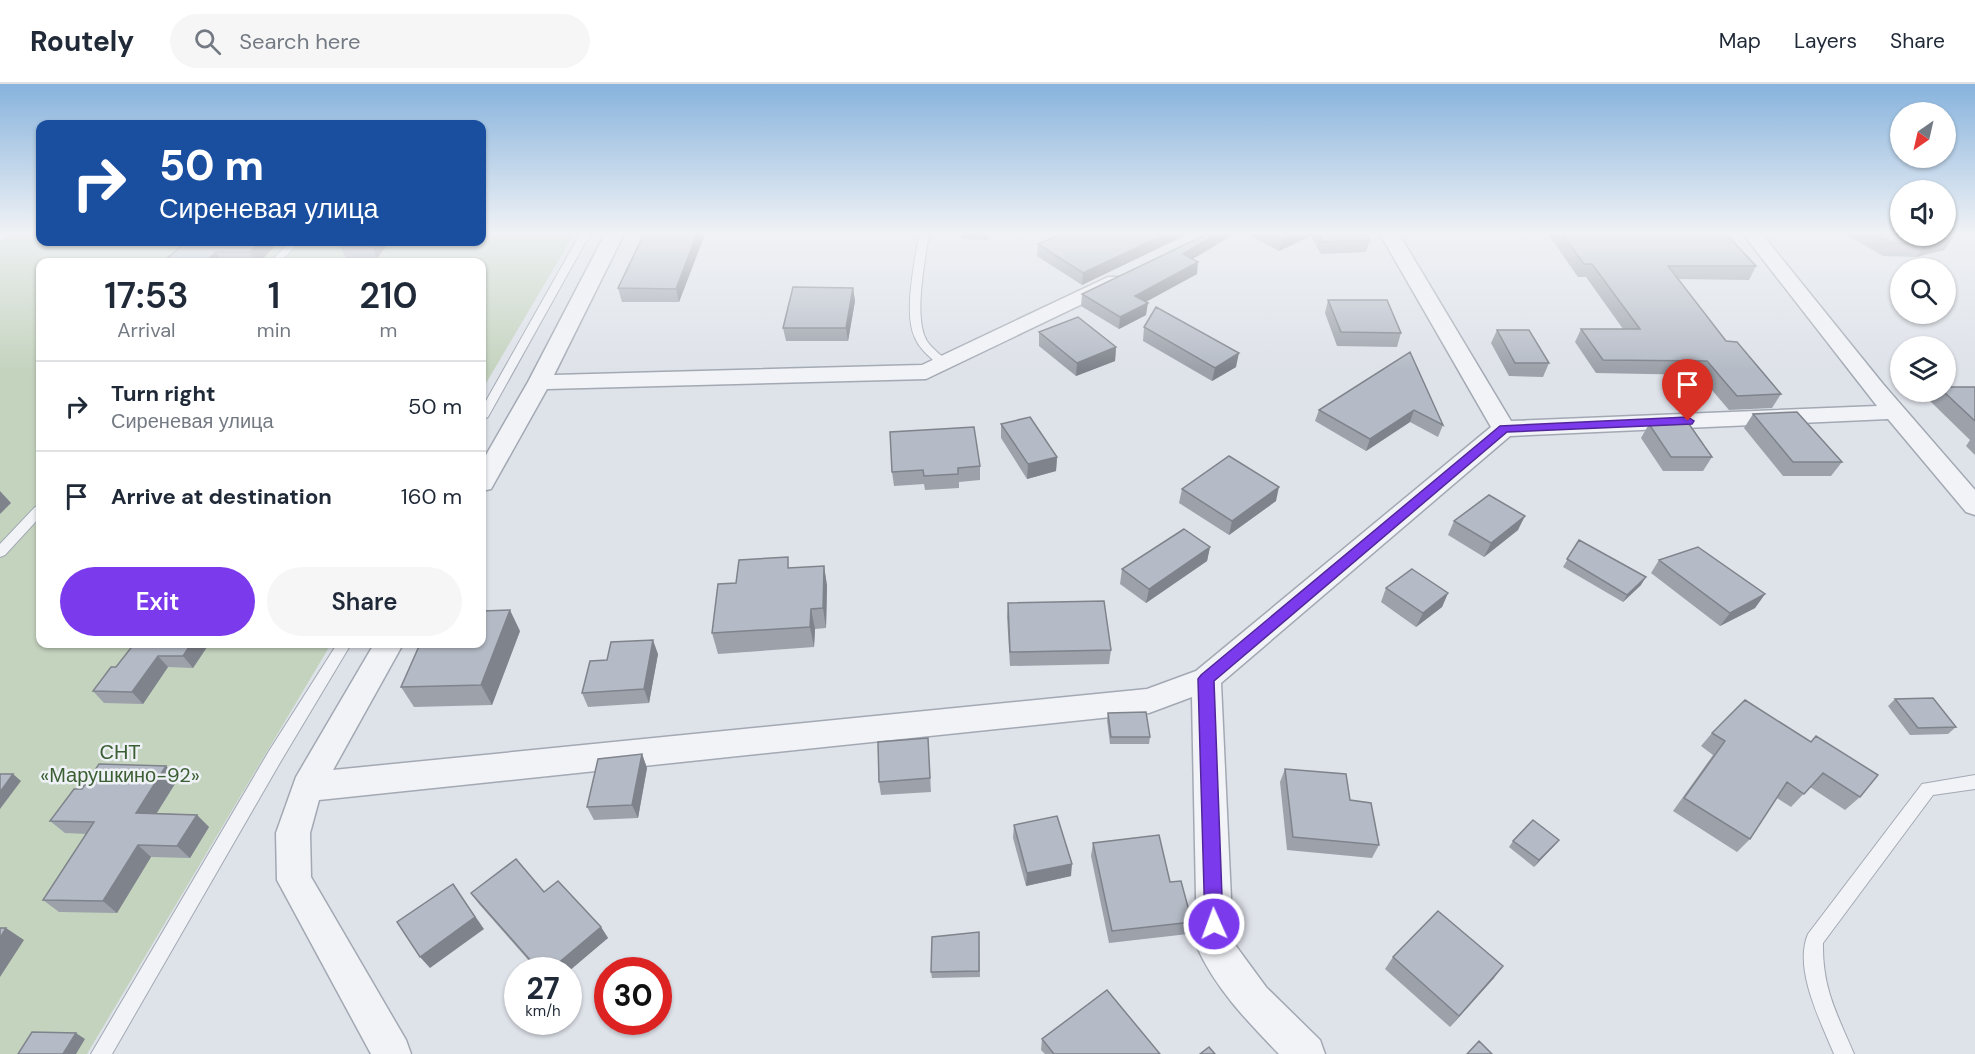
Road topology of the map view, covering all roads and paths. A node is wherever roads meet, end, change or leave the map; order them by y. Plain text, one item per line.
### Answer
1 (560, 279) edge
2 (592, 279) edge
3 (918, 279) edge
4 (1118, 279) edge
5 (1416, 279) edge
6 (1788, 279) edge
7 (944, 364) junction
8 (539, 382) junction
9 (1890, 397) edge
10 (1890, 402) edge
11 (1899, 402) edge
12 (486, 410) edge
13 (1504, 429) junction
14 (486, 476) edge
15 (1975, 506) edge
16 (36, 514) edge
17 (0, 552) edge
18 (342, 648) edge
19 (387, 648) edge
20 (1206, 679) junction
21 (1975, 782) edge
22 (307, 787) junction
23 (101, 1054) edge
24 (392, 1054) edge
25 (1306, 1054) edge
26 (1844, 1054) edge

1 - 12 lane
2 - 8 street
3 - 7 lane
4 - 7 street
5 - 13 street
6 - 9 street
7 - 8 street
8 - 14 street
10 - 13 street
11 - 15 street
13 - 20 street
16 - 17 lane
18 - 23 lane
19 - 22 street
20 - 22 street
20 - 25 street
21 - 26 lane
22 - 24 street

